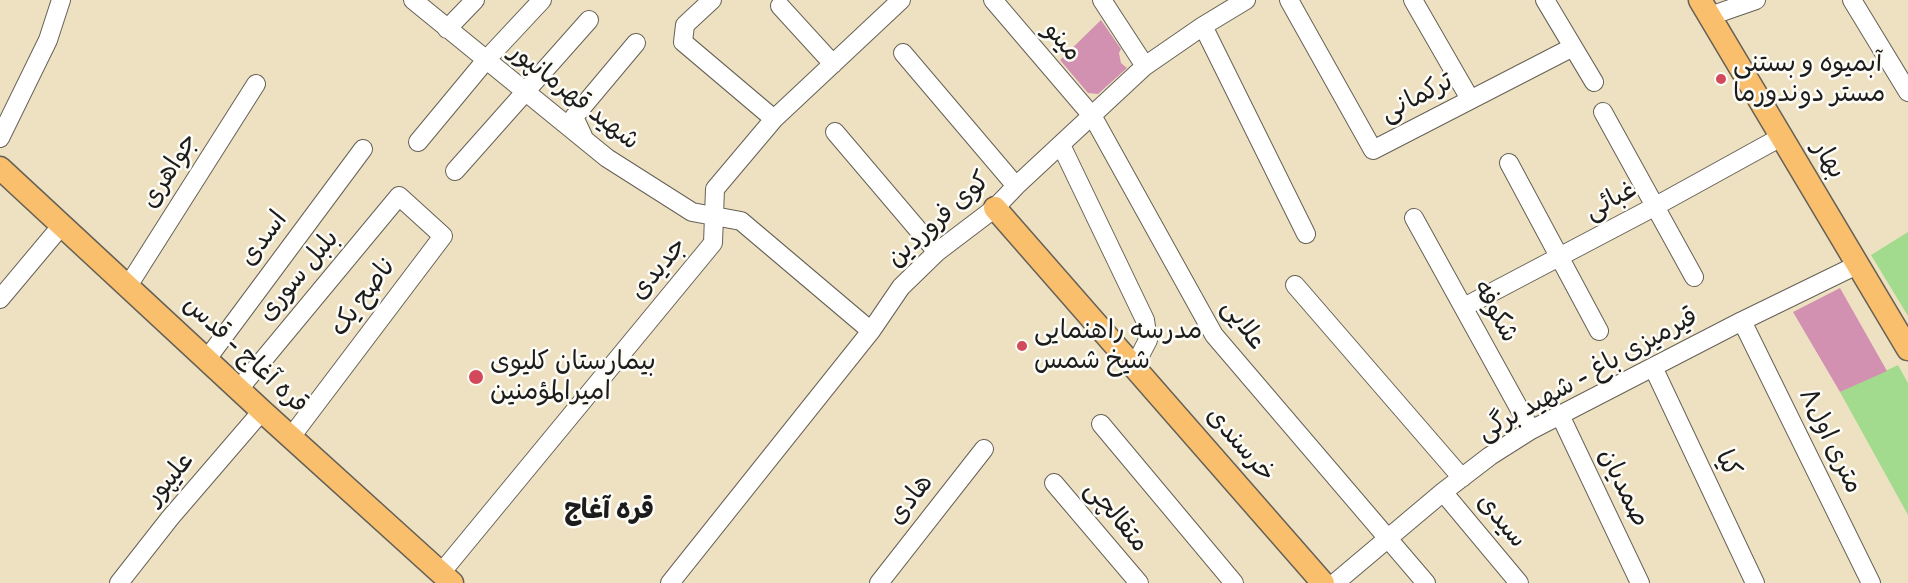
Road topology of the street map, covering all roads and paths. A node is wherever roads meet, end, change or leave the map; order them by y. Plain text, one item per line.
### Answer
1 (61, 0) edge
2 (412, 0) edge
3 (475, 0) edge
4 (542, 0) edge
5 (712, 0) edge
6 (901, 0) edge
7 (993, 0) edge
8 (1102, 0) edge
9 (1244, 0) edge
10 (1289, 0) edge
11 (1413, 0) edge
12 (1545, 0) edge
13 (1756, 0) edge
14 (1852, 0) edge
15 (780, 6) dead end
16 (1705, 8) edge
17 (589, 20) dead end
18 (1203, 26) junction
19 (447, 28) junction
20 (636, 43) dead end
21 (1573, 47) junction
22 (903, 53) dead end
23 (486, 60) junction
24 (833, 64) junction
25 (1145, 66) junction
26 (1594, 82) dead end
27 (255, 84) dead end
28 (525, 92) junction
29 (1908, 92) edge
30 (1470, 99) junction
31 (1604, 112) dead end
32 (1093, 117) junction
33 (774, 119) junction
34 (835, 132) dead end
35 (1781, 137) junction
36 (0, 138) edge
37 (584, 140) junction
38 (418, 142) dead end
39 (1061, 145) junction
40 (363, 149) dead end
41 (1509, 163) dead end
42 (0, 168) edge
43 (455, 171) dead end
44 (1016, 186) junction
45 (399, 196) joint
46 (1654, 207) junction
47 (995, 208) junction
48 (715, 216) junction
49 (1414, 218) dead end
50 (62, 225) junction
51 (1306, 234) dead end
52 (937, 252) junction
53 (1560, 256) junction
54 (1857, 264) junction
55 (1694, 277) dead end
56 (1295, 285) dead end
57 (128, 286) junction
58 (0, 298) edge
59 (1464, 307) junction
60 (1742, 321) junction
61 (871, 331) junction
62 (1599, 331) dead end
63 (1908, 349) edge
64 (207, 359) junction
65 (1134, 367) junction
66 (1653, 367) junction
67 (239, 389) junction
68 (262, 411) junction
69 (1560, 415) junction
70 (1101, 424) dead end
71 (1531, 430) junction
72 (291, 437) junction
73 (984, 449) dead end
74 (1462, 478) junction
75 (1054, 483) dead end
76 (1443, 492) junction
77 (1389, 539) junction
78 (446, 578) edge
79 (119, 583) edge
80 (670, 583) edge
81 (879, 583) edge
82 (1139, 583) edge
83 (1234, 583) edge
84 (1323, 583) edge
85 (1335, 583) edge
86 (1426, 583) edge
87 (1519, 583) edge
88 (1640, 583) edge
89 (1755, 583) edge
90 (1871, 583) edge

1 - 36 street
2 - 19 street, شهید قهرمانپور
3 - 19 street
4 - 23 street
5 - 33 street
6 - 24 street, جدیدی
7 - 32 street, مینو
8 - 25 street
9 - 18 street, کوی فروردین
10 - 30 street, ترکمانی
11 - 30 street
12 - 21 street
13 - 16 street
14 - 29 street
15 - 24 street
16 - 35 main road, بهار
17 - 28 street
18 - 25 street, کوی فروردین
18 - 51 street
19 - 23 street, شهید قهرمانپور
20 - 37 street
21 - 26 street
21 - 30 street, ترکمانی
22 - 44 street
23 - 28 street, شهید قهرمانپور
23 - 38 street
24 - 33 street, جدیدی
25 - 32 street, کوی فروردین
27 - 57 street, جواهری
28 - 37 street, شهید قهرمانپور
28 - 43 street
31 - 46 street
32 - 39 street, کوی فروردین
32 - 77 street, علایی
33 - 48 street, جدیدی
34 - 52 street
35 - 46 street, غبائی
35 - 54 main road, بهار
37 - 48 street, شهید قهرمانپور
39 - 44 street, کوی فروردین
39 - 65 street
40 - 64 street, اسدی
41 - 53 street
42 - 50 main road, قره آغاج - قدس
44 - 47 street, کوی فروردین
45 - 67 street, بلبل سوری
45 - 72 street, ناصح یک
46 - 53 street, غبائی
46 - 55 street
47 - 52 street, کوی فروردین
47 - 65 main road, خرسندی
48 - 61 street, شهید قهرمانپور
48 - 78 street, جدیدی
49 - 59 street, شکوفه
50 - 57 main road, قره آغاج - قدس
50 - 58 street
52 - 61 street, کوی فروردین
53 - 59 street, غبائی
53 - 62 street
54 - 60 street, قیرمیزی باغ - شهید برگی
54 - 63 main road, بهار
56 - 74 street
57 - 64 main road, قره آغاج - قدس
59 - 71 street, شکوفه
60 - 66 street, قیرمیزی باغ - شهید برگی
60 - 90 street, ۸متری اول
61 - 80 street, کوی فروردین
64 - 67 main road, قره آغاج - قدس
65 - 84 main road, خرسندی
66 - 69 street, قیرمیزی باغ - شهید برگی
66 - 89 street, کیا
67 - 68 main road, قره آغاج - قدس
68 - 72 main road, قره آغاج - قدس
68 - 79 street, علیپور
69 - 71 street, قیرمیزی باغ - شهید برگی
69 - 88 street, صمدیان
70 - 83 street
71 - 74 street, قیرمیزی باغ - شهید برگی
72 - 78 main road, قره آغاج - قدس
73 - 81 street, هادی
74 - 76 street, قیرمیزی باغ - شهید برگی
75 - 82 street, متقالچی
76 - 77 street, قیرمیزی باغ - شهید برگی
76 - 87 street, سیدی
77 - 85 street, قیرمیزی باغ - شهید برگی
77 - 86 street, علایی

